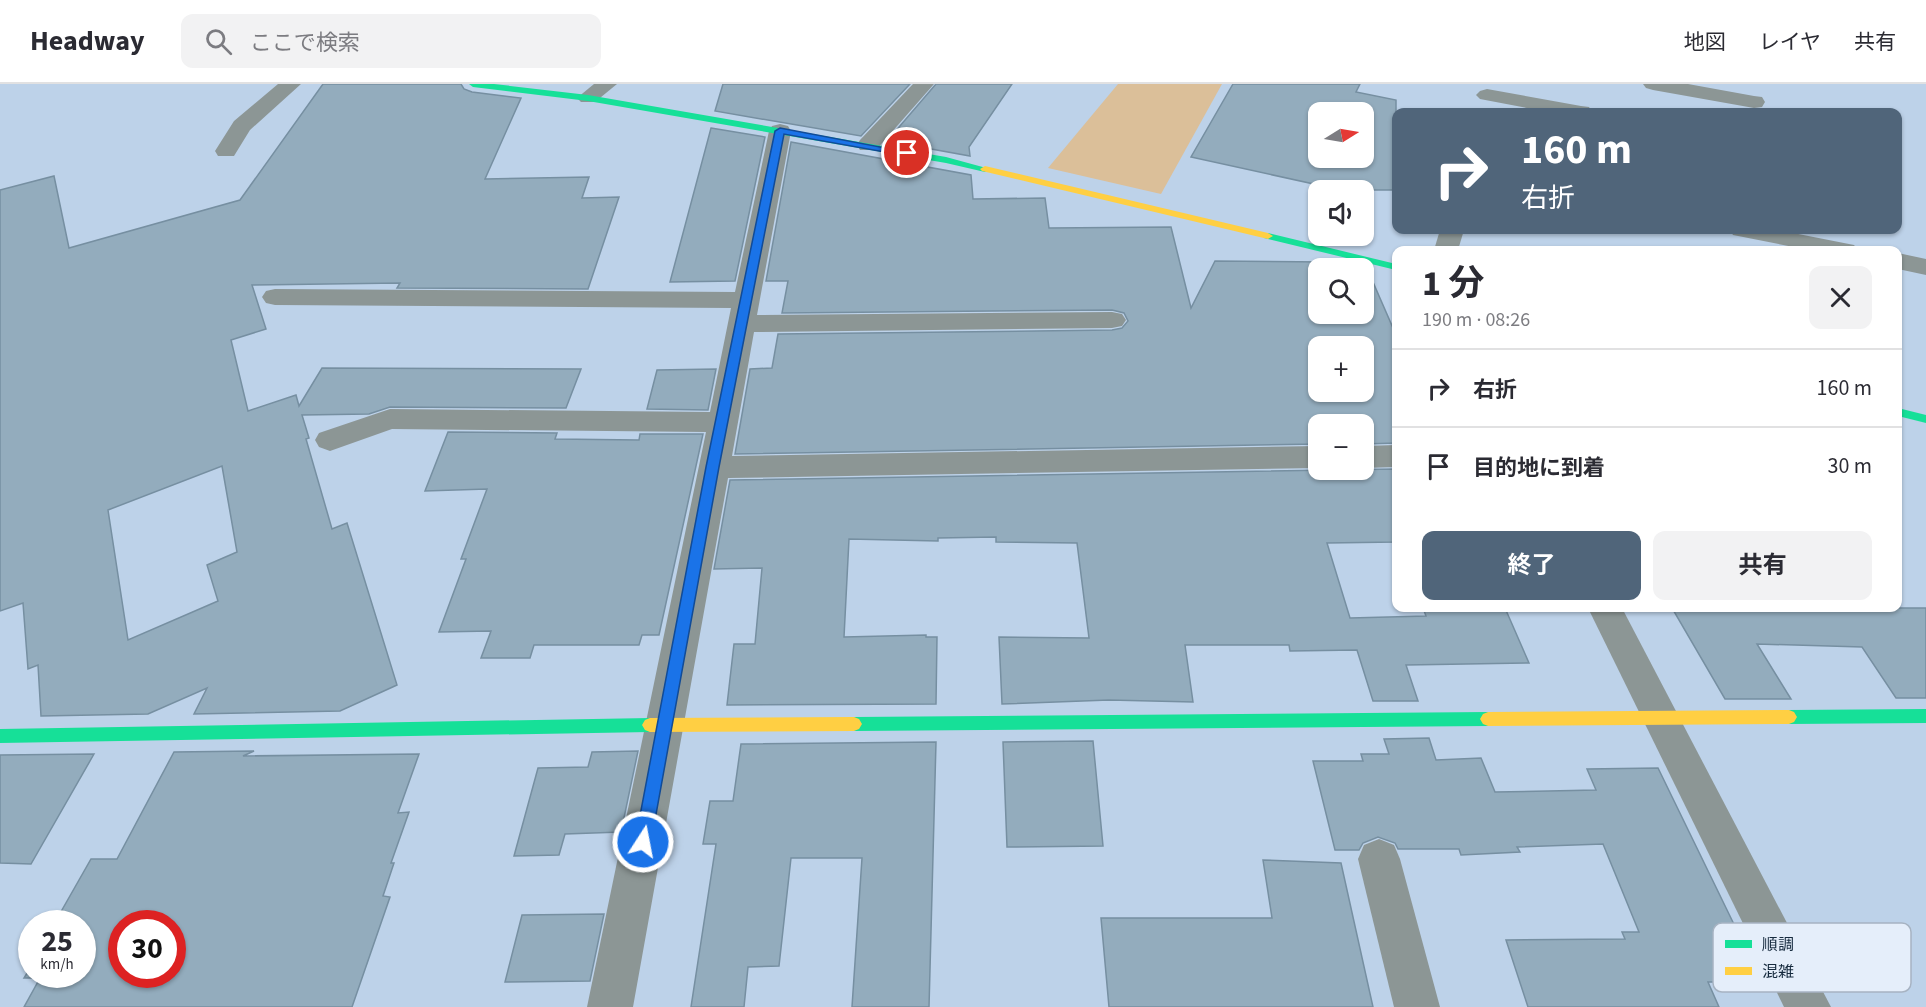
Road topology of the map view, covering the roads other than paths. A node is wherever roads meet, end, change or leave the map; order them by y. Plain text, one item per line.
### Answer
1 (291, 84) edge
2 (473, 84) edge
3 (607, 84) edge
4 (924, 84) edge
5 (1653, 84) edge
6 (1486, 97) edge
7 (588, 99) junction
8 (1754, 99) edge
9 (1556, 108) edge
10 (780, 131) junction
11 (868, 145) junction
12 (226, 152) dead end
13 (1779, 234) edge
14 (1829, 246) edge
15 (1902, 262) edge
16 (1392, 266) edge
17 (1926, 267) edge
18 (274, 297) dead end
19 (743, 312) junction
20 (1112, 320) dead end
21 (1902, 413) edge
22 (1926, 419) edge
23 (721, 422) junction
24 (330, 440) dead end
25 (1392, 456) edge
26 (1308, 457) edge
27 (1374, 457) edge
28 (712, 467) junction
29 (1607, 612) edge
30 (1926, 716) edge
31 (1661, 718) junction
32 (666, 725) junction
33 (0, 736) edge
34 (1379, 859) dead end
35 (1765, 923) edge
36 (1800, 992) edge
37 (610, 1007) edge
38 (1417, 1007) edge
39 (1808, 1007) edge

1 - 12 street
2 - 7 street
3 - 7 street
4 - 11 street
5 - 8 street
6 - 9 street
7 - 10 street
10 - 11 street
10 - 19 street
11 - 16 street
13 - 14 street
15 - 17 street
18 - 19 street
19 - 20 street
19 - 23 street
21 - 22 street
23 - 24 street
23 - 28 street
25 - 27 street
26 - 28 street
28 - 32 street
29 - 31 street
30 - 31 street
31 - 32 street
31 - 35 street
32 - 33 street
32 - 37 street
34 - 38 street
36 - 39 street

